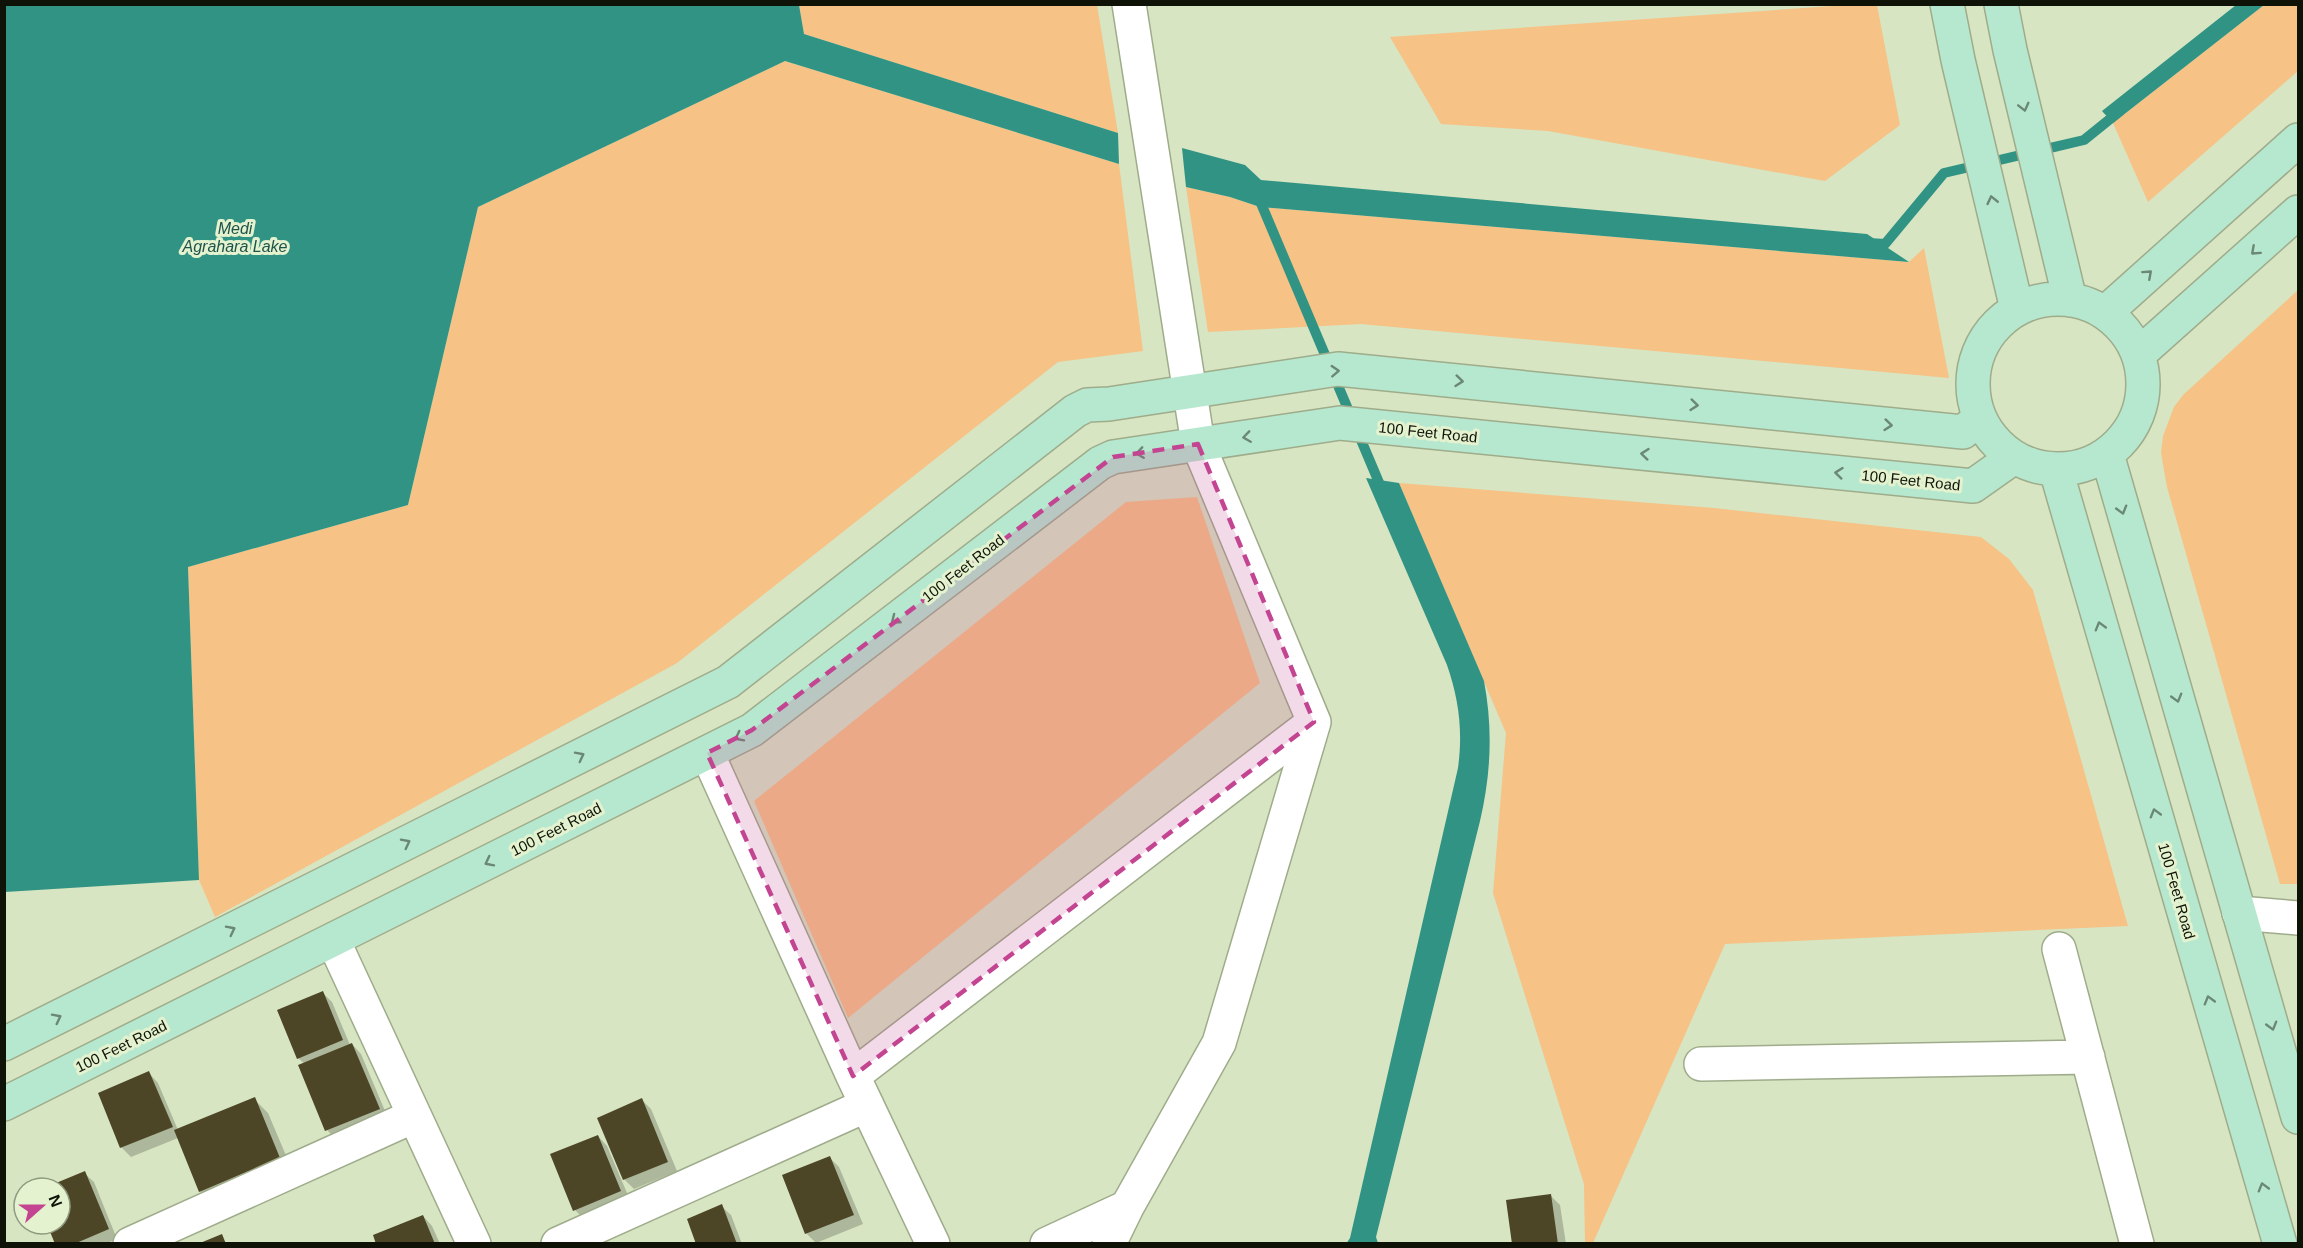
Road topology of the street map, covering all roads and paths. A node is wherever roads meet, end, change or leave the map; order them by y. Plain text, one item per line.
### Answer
1 (1129, 4) edge
2 (1947, 4) edge
3 (2001, 4) edge
4 (2298, 140) edge
5 (2298, 212) edge
6 (2070, 300) junction
7 (2017, 309) junction
8 (2105, 314) junction
9 (2139, 354) junction
10 (1190, 392) junction
11 (1980, 418) junction
12 (1198, 444) junction
13 (2107, 454) junction
14 (2014, 458) junction
15 (2056, 470) junction
16 (1314, 722) junction
17 (707, 753) junction
18 (2239, 913) junction
19 (2298, 918) edge
20 (333, 940) junction
21 (2059, 949) dead end
22 (4, 1044) edge
23 (2088, 1058) junction
24 (1701, 1064) dead end
25 (853, 1076) junction
26 (4, 1104) edge
27 (867, 1105) junction
28 (414, 1116) junction
29 (2298, 1118) edge
30 (1127, 1207) junction
31 (130, 1244) edge
32 (474, 1244) edge
33 (558, 1244) edge
34 (933, 1244) edge
35 (1047, 1244) edge
36 (1109, 1244) edge
37 (2137, 1244) edge
38 (2280, 1244) edge

1 - 10 street
7 -> 2 main road
3 -> 6 main road
8 -> 4 main road
5 -> 9 main road
6 - 7 main road
6 - 8 main road
7 - 11 main road
8 - 9 main road
9 - 13 main road
10 -> 11 main road
10 - 12 street
22 -> 10 main road
11 - 14 main road
14 -> 12 main road, 100 Feet Road
12 - 16 street
12 -> 17 main road, 100 Feet Road
13 - 15 main road
13 -> 18 main road
14 - 15 main road
38 -> 15 main road, 100 Feet Road
16 - 25 street
16 - 30 street
17 -> 20 main road, 100 Feet Road
17 - 25 street
18 - 19 street
18 -> 29 main road
20 - 26 main road, 100 Feet Road
20 - 28 street
21 - 23 street
23 - 24 street
23 - 37 street
25 - 27 street
27 - 33 street
27 - 34 street
28 - 31 street
28 - 32 street
30 - 35 street
30 - 36 street

